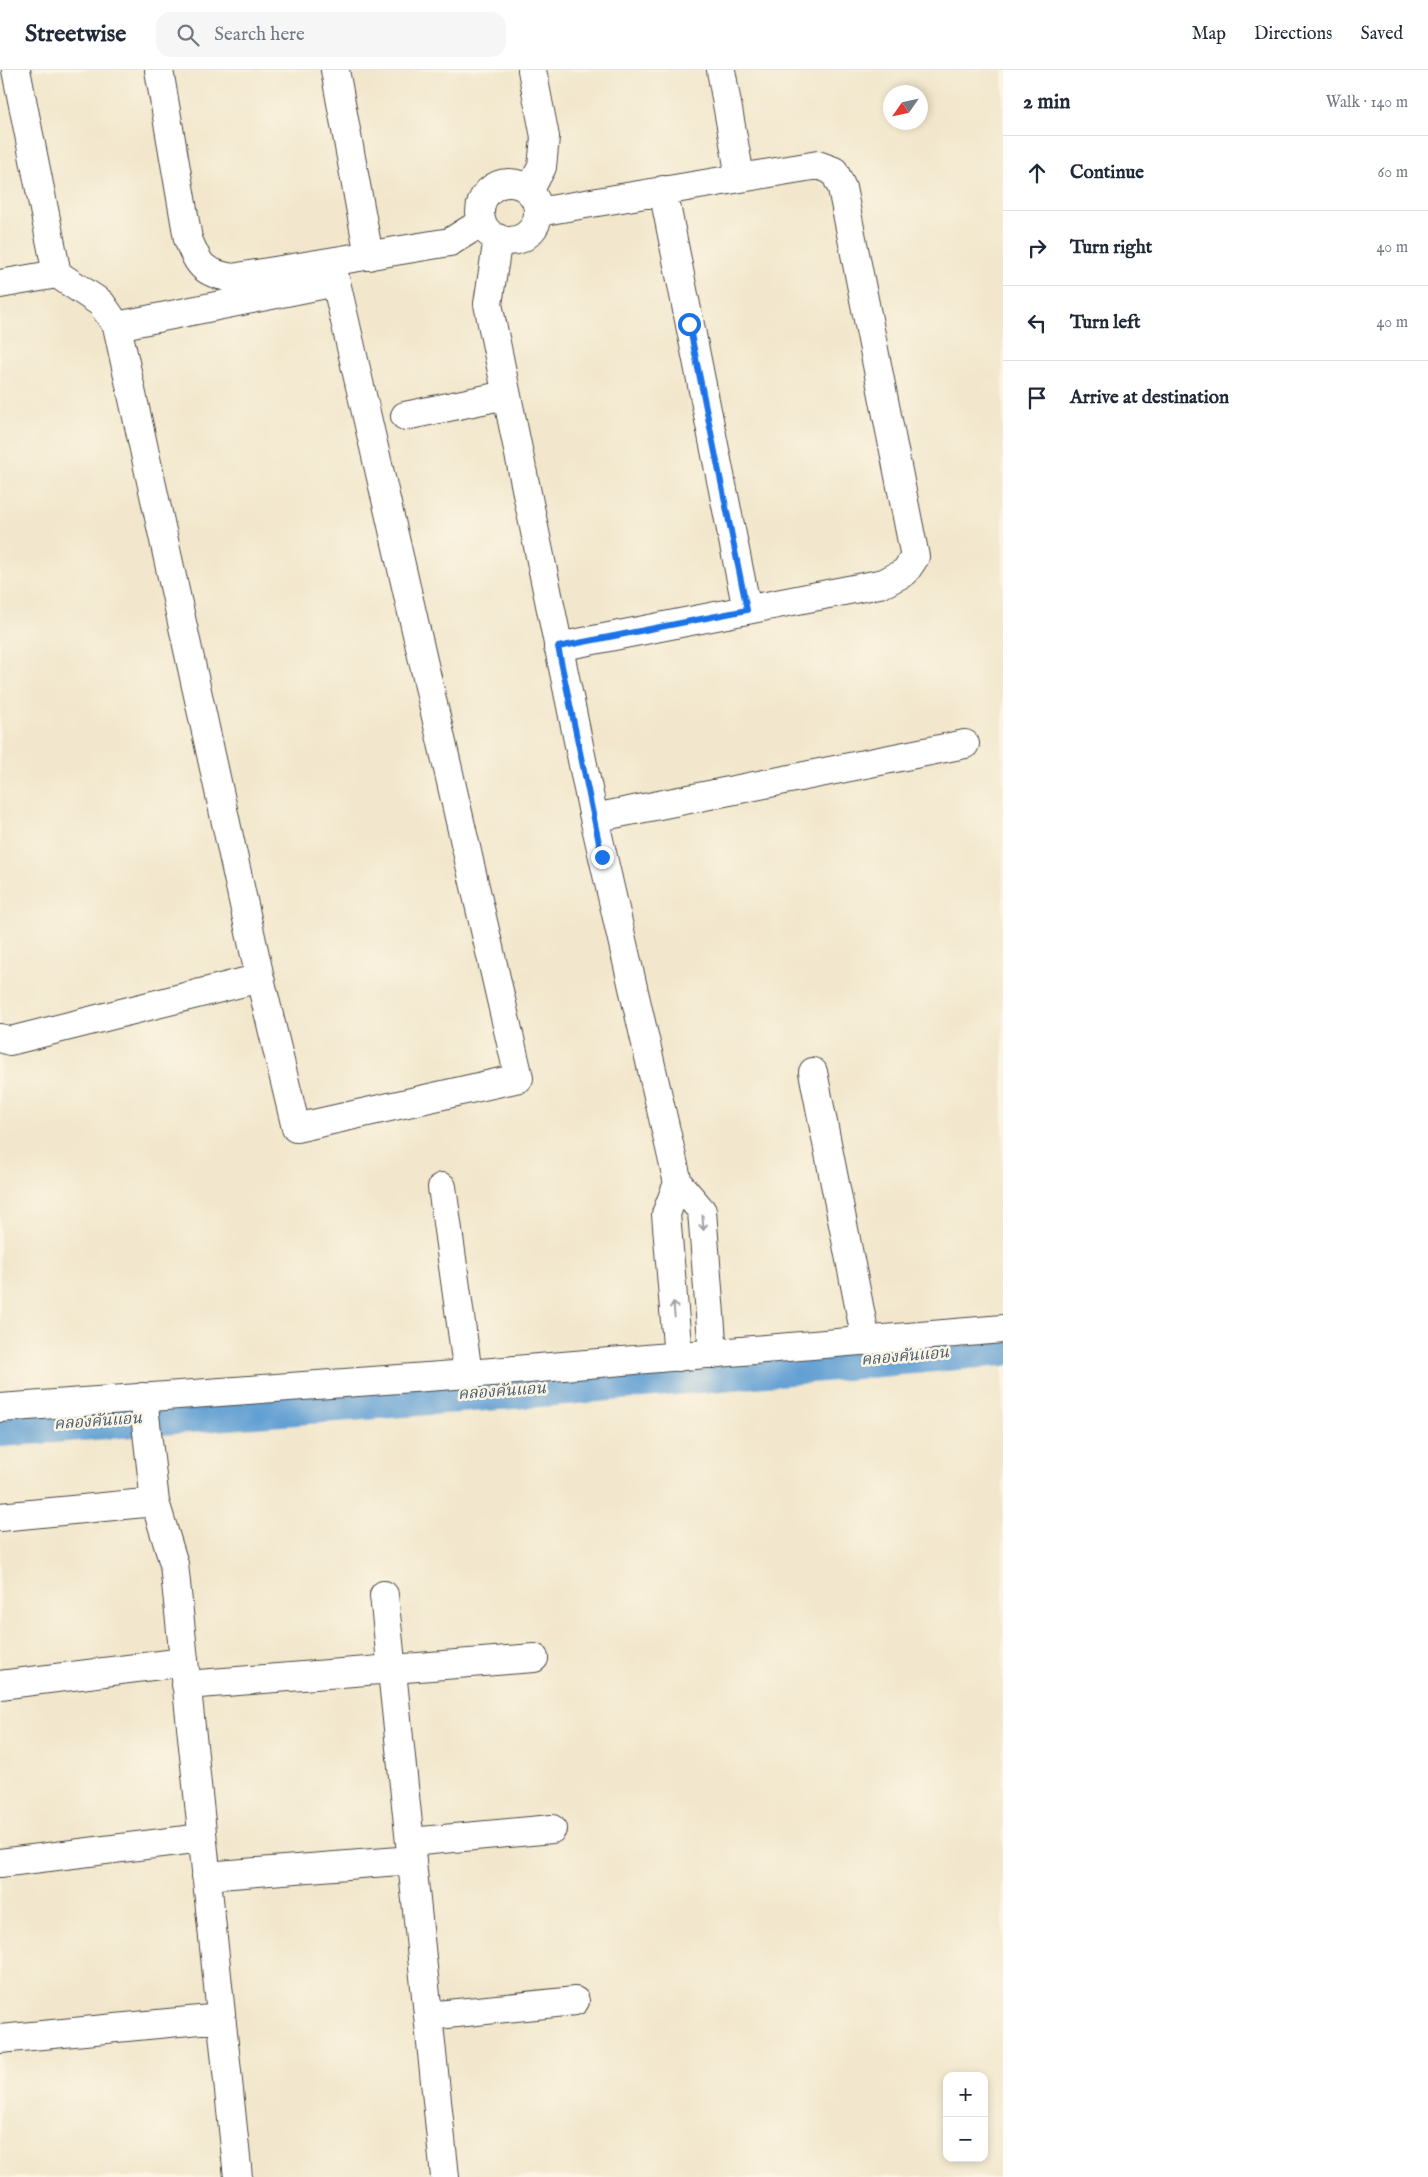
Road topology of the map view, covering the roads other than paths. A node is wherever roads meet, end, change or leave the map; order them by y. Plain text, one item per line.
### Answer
1 (16, 70) edge
2 (159, 70) edge
3 (335, 70) edge
4 (532, 70) edge
5 (721, 70) edge
6 (740, 177) junction
7 (662, 190) junction
8 (533, 202) junction
9 (490, 230) junction
10 (369, 256) junction
11 (57, 274) junction
12 (0, 284) edge
13 (117, 326) junction
14 (506, 395) junction
15 (405, 416) dead end
16 (747, 610) junction
17 (558, 647) junction
18 (965, 744) dead end
19 (594, 818) junction
20 (260, 978) junction
21 (0, 1038) edge
22 (813, 1072) dead end
23 (678, 1183) junction
24 (442, 1187) dead end
25 (1003, 1329) edge
26 (866, 1341) junction
27 (714, 1354) junction
28 (678, 1357) junction
29 (468, 1374) junction
30 (0, 1408) edge
31 (144, 1408) junction
32 (153, 1490) junction
33 (0, 1517) edge
34 (384, 1595) dead end
35 (534, 1658) dead end
36 (392, 1671) junction
37 (185, 1674) junction
38 (0, 1684) edge
39 (552, 1829) dead end
40 (202, 1838) junction
41 (411, 1851) junction
42 (0, 1863) edge
43 (206, 1876) junction
44 (575, 2001) dead end
45 (428, 2016) junction
46 (221, 2018) junction
47 (0, 2039) edge
48 (238, 2177) edge
49 (445, 2177) edge

1 - 11 street
2 - 10 street
3 - 10 street
4 - 8 street
5 - 6 street
6 - 7 street
6 - 16 street
7 - 8 street
7 - 16 street
8 - 9 street
8 - 9 street
9 - 10 street
9 - 14 street
11 - 12 street
11 - 13 street
13 - 20 street
13 - 20 street
14 - 15 street
14 - 17 street
16 - 17 street
17 - 19 street
18 - 19 street
19 - 23 street
20 - 21 street
22 - 26 street
23 -> 27 street
28 -> 23 street
24 - 29 street
25 - 26 street
26 - 27 street
27 - 28 street
28 - 29 street
29 - 31 street
30 - 31 street
31 - 32 street
32 - 33 street
32 - 37 street
34 - 36 street
35 - 36 street
36 - 37 street
36 - 41 street
37 - 38 street
37 - 40 street
39 - 41 street
40 - 42 street
40 - 43 street
41 - 43 street
41 - 45 street
43 - 46 street
44 - 45 street
45 - 49 street
46 - 47 street
46 - 48 street

